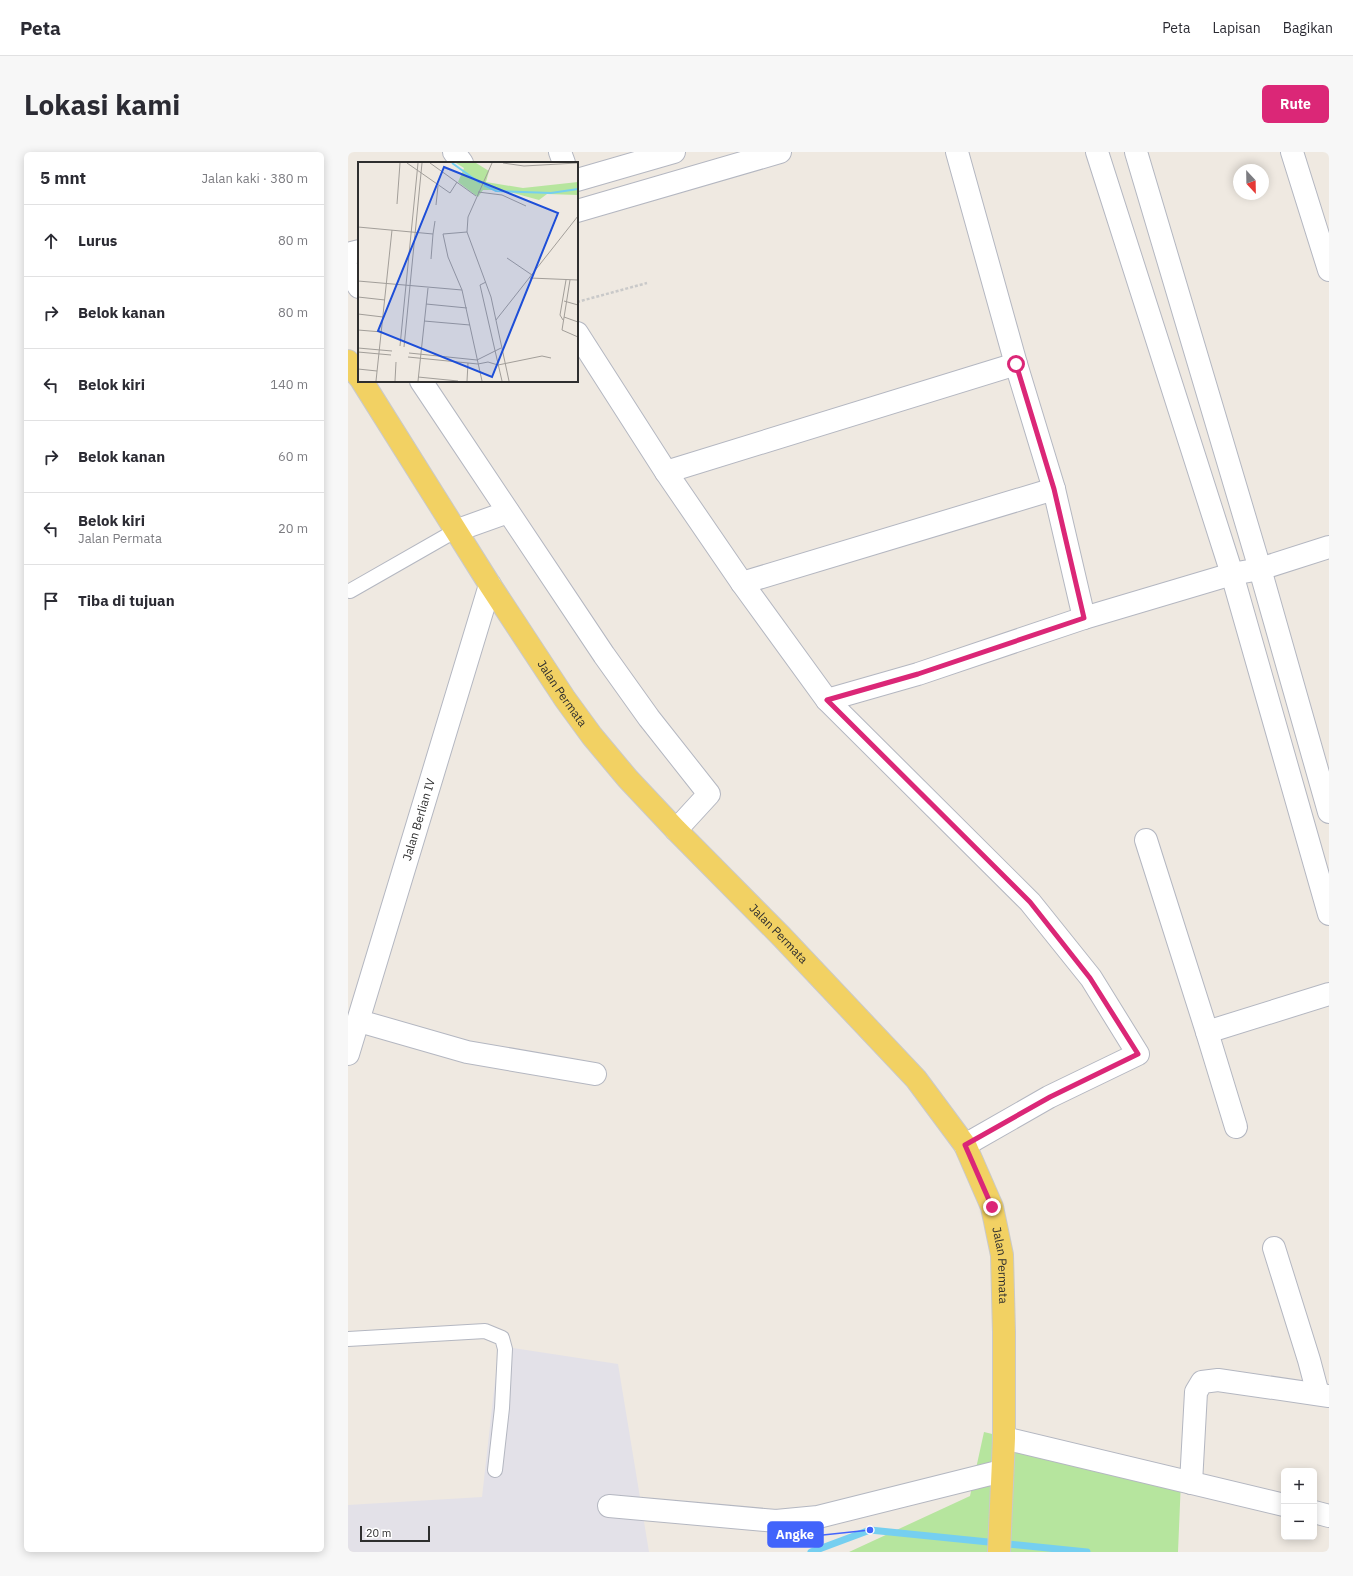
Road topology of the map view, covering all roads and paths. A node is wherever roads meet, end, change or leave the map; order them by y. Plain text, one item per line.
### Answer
1 (454, 152) edge
2 (560, 152) edge
3 (674, 152) edge
4 (780, 152) edge
5 (957, 152) edge
6 (1097, 152) edge
7 (1136, 152) edge
8 (1296, 153) edge
9 (461, 162) edge
10 (564, 162) edge
11 (578, 180) edge
12 (578, 211) edge
13 (358, 251) edge
14 (348, 254) edge
15 (348, 270) edge
16 (1329, 270) edge
17 (647, 283) dead end
18 (358, 285) edge
19 (578, 302) edge
20 (578, 335) edge
21 (348, 361) edge
22 (1016, 364) junction
23 (358, 372) edge
24 (367, 382) edge
25 (422, 382) edge
26 (666, 472) junction
27 (1054, 489) junction
28 (508, 512) junction
29 (455, 531) junction
30 (1329, 547) edge
31 (1260, 569) junction
32 (1232, 574) junction
33 (742, 583) junction
34 (490, 585) junction
35 (350, 591) dead end
36 (1084, 618) junction
37 (827, 700) junction
38 (1329, 812) edge
39 (676, 830) junction
40 (1146, 840) dead end
41 (1329, 914) edge
42 (1329, 994) edge
43 (358, 996) edge
44 (359, 1021) junction
45 (1207, 1032) junction
46 (348, 1054) edge
47 (595, 1074) dead end
48 (1236, 1127) dead end
49 (965, 1145) junction
50 (1274, 1248) dead end
51 (348, 1339) edge
52 (1323, 1395) edge
53 (1004, 1438) junction
54 (495, 1470) dead end
55 (1002, 1471) junction
56 (1192, 1483) junction
57 (1281, 1504) edge
58 (609, 1506) dead end
59 (1317, 1513) edge
60 (1329, 1516) edge
61 (999, 1552) edge

1 - 9 street
2 - 10 street
3 - 11 street
4 - 12 street
5 - 22 street
6 - 32 street
7 - 31 street
8 - 16 street
13 - 14 street
15 - 18 street
17 - 19 path
20 - 26 street
21 - 23 main road, Jalan Permata
22 - 26 street
22 - 27 street
24 - 29 main road, Jalan Permata
25 - 28 street
26 - 33 street
27 - 33 street
27 - 36 street
28 - 29 street
28 - 39 street
29 - 34 main road, Jalan Permata
29 - 35 lane
30 - 31 street
31 - 32 street
31 - 38 street
32 - 36 street
32 - 41 street
33 - 37 street
34 - 39 main road, Jalan Permata
34 - 43 street, Jalan Berlian IV
36 - 37 street
37 - 49 street
39 - 49 main road, Jalan Permata
40 - 45 street
42 - 45 street
43 - 44 street, Jalan Berlian IV
44 - 46 street, Jalan Berlian IV
44 - 47 street
45 - 48 street
49 - 53 main road, Jalan Permata
50 - 52 street
51 - 54 lane
52 - 56 street
53 - 55 main road, Jalan Permata
53 - 56 street
55 - 58 street
55 - 61 main road, Jalan Permata
56 - 57 street
59 - 60 street

